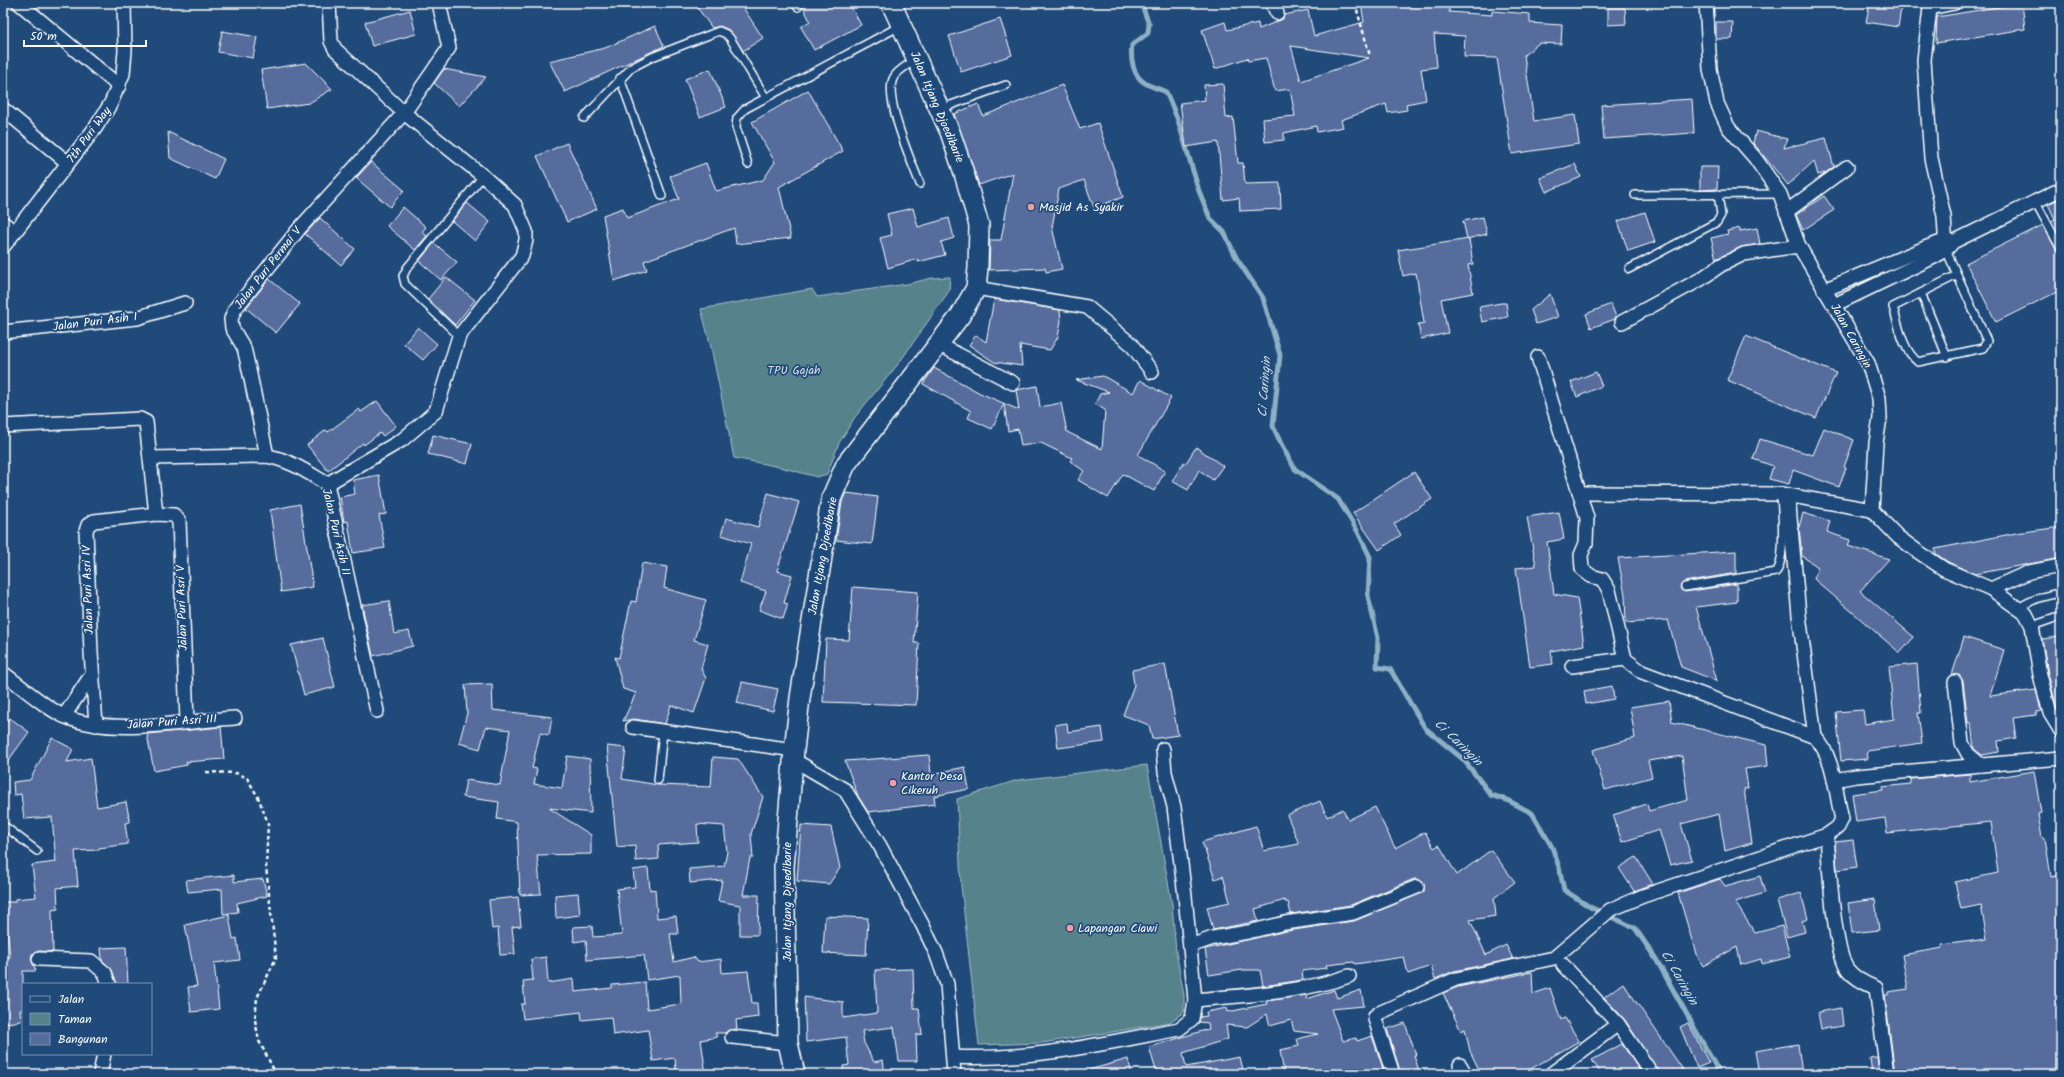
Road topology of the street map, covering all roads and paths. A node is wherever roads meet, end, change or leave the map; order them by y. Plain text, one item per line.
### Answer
1 (19, 3) edge
2 (124, 3) edge
3 (329, 3) edge
4 (439, 3) edge
5 (891, 3) edge
6 (1355, 3) edge
7 (1706, 3) edge
8 (1954, 3) edge
9 (1931, 5) edge
10 (902, 25) junction
11 (1370, 56) dead end
12 (917, 59) junction
13 (620, 78) junction
14 (1006, 84) dead end
15 (119, 86) junction
16 (766, 98) junction
17 (3, 109) edge
18 (939, 109) junction
19 (404, 113) junction
20 (584, 118) dead end
21 (68, 164) junction
22 (748, 164) dead end
23 (1847, 167) dead end
24 (483, 176) junction
25 (920, 184) dead end
26 (2061, 189) edge
27 (1718, 194) junction
28 (1780, 194) junction
29 (1635, 195) dead end
30 (662, 196) dead end
31 (2035, 201) junction
32 (1786, 212) junction
33 (3, 223) edge
34 (15, 232) junction
35 (1947, 245) junction
36 (1799, 246) junction
37 (3, 247) edge
38 (2061, 249) edge
39 (1629, 269) dead end
40 (1957, 275) junction
41 (976, 288) junction
42 (1824, 290) junction
43 (1921, 293) junction
44 (185, 303) dead end
45 (1834, 305) junction
46 (1622, 322) dead end
47 (3, 332) edge
48 (459, 336) junction
49 (938, 344) junction
50 (1538, 357) dead end
51 (1948, 357) junction
52 (1152, 372) dead end
53 (1013, 383) dead end
54 (3, 426) edge
55 (267, 456) junction
56 (150, 458) junction
57 (327, 484) junction
58 (1581, 493) junction
59 (1785, 494) junction
60 (1872, 510) junction
61 (156, 514) junction
62 (2061, 566) edge
63 (1685, 587) dead end
64 (1991, 589) junction
65 (2061, 593) edge
66 (2020, 608) junction
67 (2061, 616) edge
68 (2032, 626) junction
69 (1625, 659) junction
70 (1572, 666) dead end
71 (3, 673) edge
72 (92, 674) junction
73 (1955, 682) dead end
74 (377, 711) dead end
75 (2055, 713) edge
76 (64, 716) junction
77 (235, 718) dead end
78 (187, 721) junction
79 (96, 725) junction
80 (633, 727) dead end
81 (2061, 731) edge
82 (662, 732) junction
83 (1815, 737) junction
84 (1163, 749) dead end
85 (794, 755) junction
86 (2061, 758) edge
87 (1981, 765) junction
88 (206, 772) dead end
89 (658, 780) dead end
90 (1834, 780) junction
91 (3, 825) edge
92 (1827, 835) junction
93 (37, 851) dead end
94 (1417, 887) dead end
95 (1190, 946) junction
96 (38, 958) dead end
97 (1564, 965) dead end
98 (1349, 976) dead end
99 (108, 983) edge
100 (1195, 1000) junction
101 (1618, 1024) junction
102 (732, 1037) dead end
103 (788, 1043) junction
104 (104, 1055) edge
105 (954, 1057) junction
106 (100, 1074) edge
107 (276, 1074) edge
108 (795, 1074) edge
109 (954, 1074) edge
110 (1393, 1074) edge
111 (1551, 1074) edge
112 (1652, 1074) edge
113 (1887, 1074) edge

1 - 15 street
2 - 15 street, 7th Puri Way
3 - 19 street
4 - 19 street
5 - 10 main road, Jalan Itjang Djoedibarie
6 - 11 path
7 - 28 street, Jalan Caringin
8 - 9 street
9 - 35 street
10 - 12 main road, Jalan Itjang Djoedibarie
10 - 16 lane
12 - 18 main road, Jalan Itjang Djoedibarie
12 - 25 lane
13 - 16 lane
13 - 20 lane
13 - 30 lane
14 - 18 lane
15 - 21 street, 7th Puri Way
16 - 22 lane
17 - 21 street
18 - 41 main road, Jalan Itjang Djoedibarie
19 - 24 street
19 - 55 street, Jalan Puri Permai V
21 - 34 street, 7th Puri Way
23 - 32 street
24 - 48 street
24 - 48 lane
26 - 31 street
27 - 28 lane
27 - 29 lane
27 - 39 lane
28 - 32 street, Jalan Caringin
31 - 35 street
31 - 38 lane
32 - 36 street, Jalan Caringin
33 - 34 street
34 - 37 street, 7th Puri Way
35 - 40 lane
35 - 42 street
35 - 45 street
36 - 42 street, Jalan Caringin
36 - 46 street
40 - 43 lane
40 - 51 lane
41 - 49 main road, Jalan Itjang Djoedibarie
41 - 52 street
42 - 45 street, Jalan Caringin
43 - 51 lane
43 - 51 lane
44 - 47 street, Jalan Puri Asih I
45 - 60 street, Jalan Caringin
48 - 57 street
49 - 53 street
49 - 85 main road, Jalan Itjang Djoedibarie
50 - 58 street
54 - 56 street
55 - 56 street, Jalan Puri Asih II
55 - 57 street, Jalan Puri Asih II
56 - 61 street
57 - 74 street, Jalan Puri Asih II
58 - 59 street
58 - 69 street
59 - 60 street
59 - 63 lane
59 - 83 street
60 - 64 street
61 - 72 street, Jalan Puri Asri IV
61 - 78 street, Jalan Puri Asri V
62 - 64 street
64 - 66 street
65 - 66 lane
66 - 68 street
67 - 68 lane
68 - 75 street
69 - 70 street
69 - 83 street
71 - 76 street, Jalan Puri Asri III
72 - 76 street
72 - 79 street, Jalan Puri Asri IV
73 - 87 street
75 - 81 street
76 - 79 street, Jalan Puri Asri III
77 - 78 street, Jalan Puri Asri III
78 - 79 street, Jalan Puri Asri III
80 - 82 street
82 - 85 street
82 - 89 lane
83 - 90 street
84 - 95 street
85 - 103 main road, Jalan Itjang Djoedibarie
85 - 105 street
86 - 87 street
87 - 90 street
88 - 107 path
90 - 92 street
91 - 93 lane
92 - 110 street
92 - 113 street
94 - 95 street
95 - 100 street
96 - 99 street
97 - 101 street
98 - 100 street
100 - 105 street
101 - 111 street
101 - 112 street
102 - 103 street
103 - 108 main road, Jalan Itjang Djoedibarie
104 - 106 street
105 - 109 street

